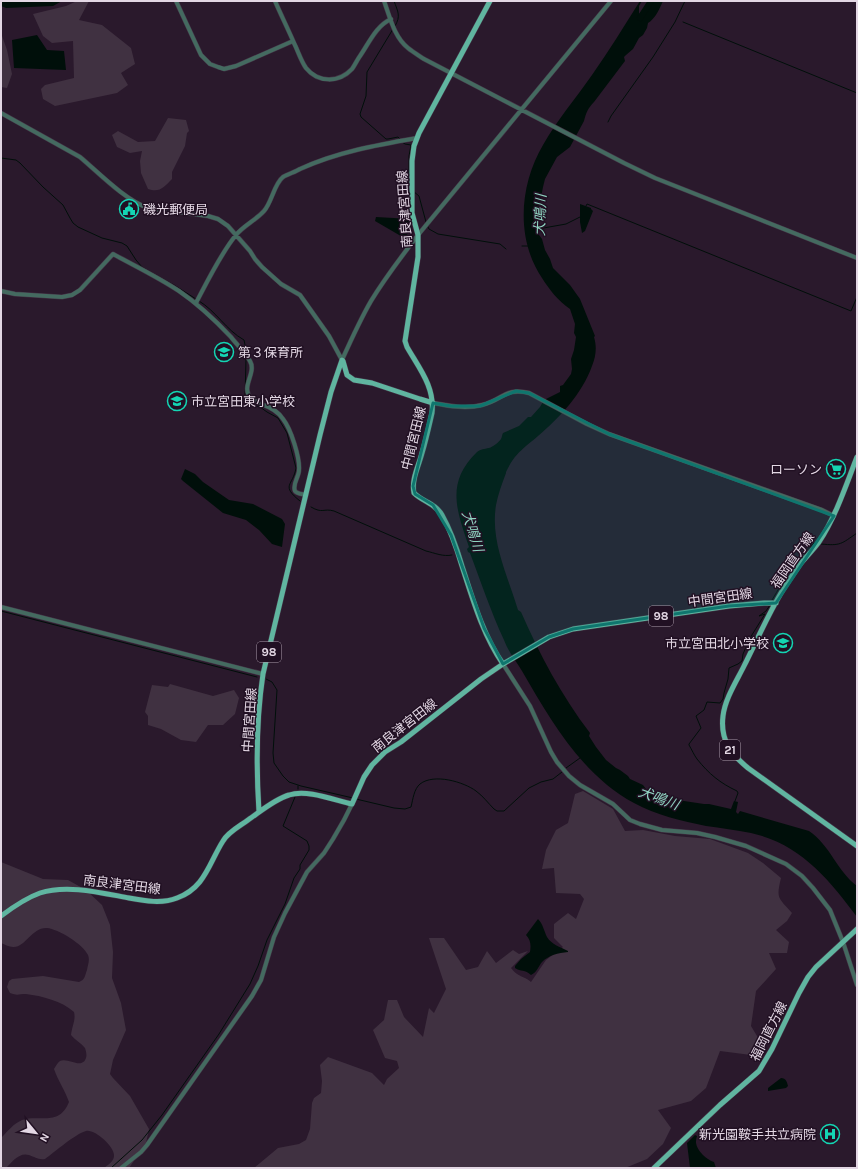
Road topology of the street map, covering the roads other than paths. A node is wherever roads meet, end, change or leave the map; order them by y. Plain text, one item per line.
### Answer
1 (176, 1) edge
2 (275, 1) edge
3 (384, 1) edge
4 (490, 1) edge
5 (612, 1) edge
6 (391, 19) junction
7 (293, 41) junction
8 (451, 73) junction
9 (522, 110) junction
10 (1, 113) edge
11 (417, 138) junction
12 (236, 234) junction
13 (418, 235) junction
14 (857, 258) edge
15 (1, 292) edge
16 (197, 302) junction
17 (342, 360) junction
18 (433, 402) junction
19 (857, 457) edge
20 (306, 495) junction
21 (834, 516) junction
22 (776, 603) junction
23 (1, 607) edge
24 (505, 664) junction
25 (263, 674) junction
26 (352, 804) junction
27 (259, 812) junction
28 (857, 846) edge
29 (1, 916) edge
30 (857, 929) edge
31 (843, 942) junction
32 (857, 985) edge
33 (121, 1168) edge
34 (654, 1168) edge

1 - 7 street
2 - 7 street
3 - 6 street
4 - 8 main road, 南良津宮田線
5 - 9 street
6 - 7 street
6 - 8 street
8 - 9 street
8 - 11 main road, 南良津宮田線
9 - 13 street
9 - 14 street
10 - 12 street
11 - 12 street
11 - 13 main road, 南良津宮田線
12 - 16 street
12 - 17 street
13 - 17 street
13 - 18 main road, 南良津宮田線
15 - 16 street
16 - 20 street
17 - 18 main road, 中間宮田線
17 - 20 main road, 中間宮田線 / 98
18 - 21 street
18 - 24 main road, 中間宮田線
19 - 21 main road, 福岡直方線 / 21
20 - 25 main road, 中間宮田線 / 98
21 - 22 main road, 福岡直方線 / 21
22 - 24 main road, 中間宮田線 / 98
22 - 28 main road, 福岡直方線 / 21
23 - 25 street
24 - 26 main road, 南良津宮田線
24 - 31 street
25 - 27 main road, 中間宮田線 / 98
26 - 27 main road, 南良津宮田線
26 - 33 street
27 - 29 main road, 南良津宮田線
30 - 31 main road, 福岡直方線
31 - 32 street
31 - 34 main road, 福岡直方線

